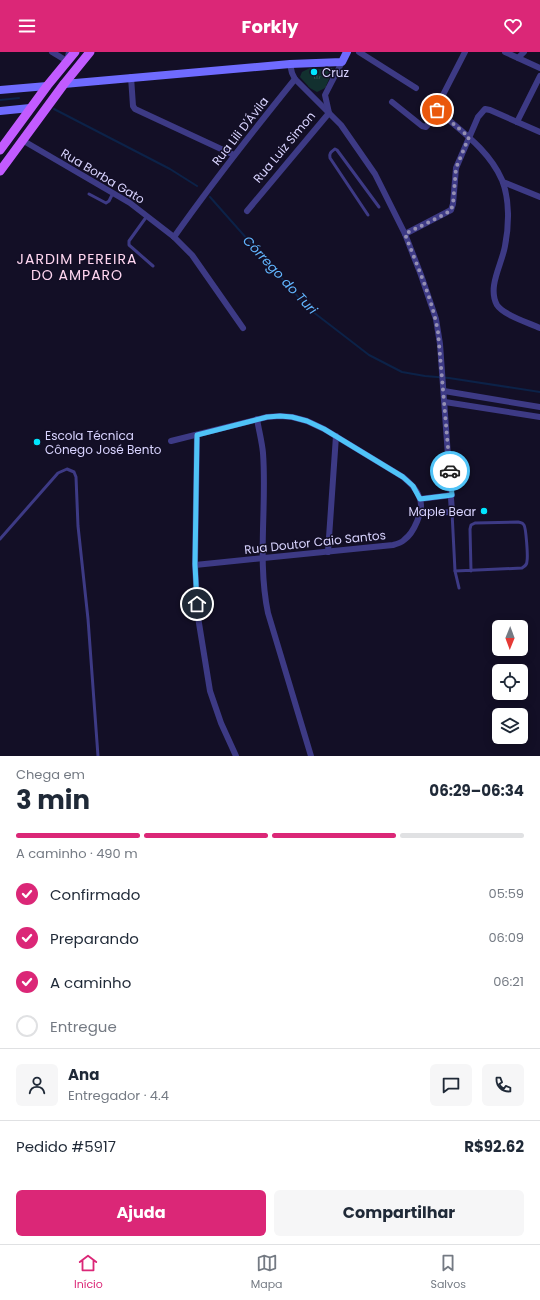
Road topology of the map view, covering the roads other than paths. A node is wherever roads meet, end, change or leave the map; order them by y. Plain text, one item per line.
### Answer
1 (52, 52) edge
2 (75, 52) edge
3 (90, 52) edge
4 (348, 52) edge
5 (359, 52) edge
6 (465, 52) edge
7 (505, 52) edge
8 (524, 52) edge
9 (68, 57) edge
10 (518, 58) junction
11 (342, 62) junction
12 (290, 64) junction
13 (540, 68) edge
14 (540, 76) edge
15 (131, 77) junction
16 (295, 79) junction
17 (64, 84) junction
18 (47, 86) junction
19 (416, 88) dead end
20 (0, 90) edge
21 (325, 95) junction
22 (313, 96) junction
23 (392, 102) dead end
24 (30, 108) junction
25 (437, 110) junction
26 (0, 111) edge
27 (329, 113) junction
28 (517, 122) junction
29 (540, 132) edge
30 (469, 137) junction
31 (22, 140) junction
32 (0, 150) edge
33 (234, 155) junction
34 (0, 171) edge
35 (503, 182) junction
36 (114, 193) junction
37 (89, 194) dead end
38 (540, 197) edge
39 (379, 207) dead end
40 (247, 211) dead end
41 (368, 215) dead end
42 (147, 216) junction
43 (405, 234) junction
44 (174, 237) junction
45 (153, 266) dead end
46 (243, 328) dead end
47 (540, 328) edge
48 (444, 391) junction
49 (444, 402) junction
50 (540, 407) edge
51 (540, 417) edge
52 (257, 419) junction
53 (197, 435) junction
54 (336, 436) junction
55 (171, 441) dead end
56 (452, 495) junction
57 (420, 499) junction
58 (452, 512) junction
59 (420, 513) junction
60 (0, 539) edge
61 (328, 552) junction
62 (262, 558) junction
63 (195, 564) junction
64 (455, 571) junction
65 (471, 571) junction
66 (460, 588) dead end
67 (98, 756) edge
68 (236, 756) edge
69 (311, 756) edge

1 - 9 street
2 - 9 main road
3 - 17 main road
4 - 11 main road
5 - 19 street
6 - 25 street
7 - 10 street
8 - 10 street
9 - 18 main road
10 - 13 street
11 - 12 main road
11 - 21 street
12 - 15 main road
12 - 16 street
14 - 28 street
15 - 17 main road
15 - 33 street
16 - 22 street
16 - 33 street, Rua Lili D'Ávila
17 - 31 main road
18 - 20 main road
18 - 24 main road
21 - 22 street
21 - 27 street, Rua Luiz Simon
22 - 27 street
23 - 25 street
24 - 26 main road
24 - 32 main road
25 - 30 street
27 - 40 street, Rua Luiz Simon
27 - 43 street
28 - 29 street
28 - 30 street
30 - 35 street
30 - 43 street
31 - 34 main road
31 - 36 street, Rua Borba Gato
33 - 44 street, Rua Lili D'Ávila
35 - 38 street
35 - 47 street
36 - 37 lane
36 - 42 street, Rua Borba Gato
39 - 41 lane
42 - 44 street, Rua Borba Gato
42 - 45 lane
43 - 48 street
44 - 46 street, Rua Borba Gato
48 - 49 street
48 - 50 street
49 - 51 street
49 - 56 street
52 - 53 street
52 - 54 street
52 - 62 street
53 - 55 street
53 - 63 street
54 - 57 street
54 - 61 street
56 - 57 street
56 - 58 street
57 - 59 street
58 - 59 street
58 - 64 lane
59 - 61 street, Rua Doutor Caio Santos
60 - 67 lane
61 - 62 street, Rua Doutor Caio Santos
62 - 63 street, Rua Doutor Caio Santos
62 - 69 street
63 - 68 street
64 - 65 lane
64 - 66 lane
65 - 65 lane

